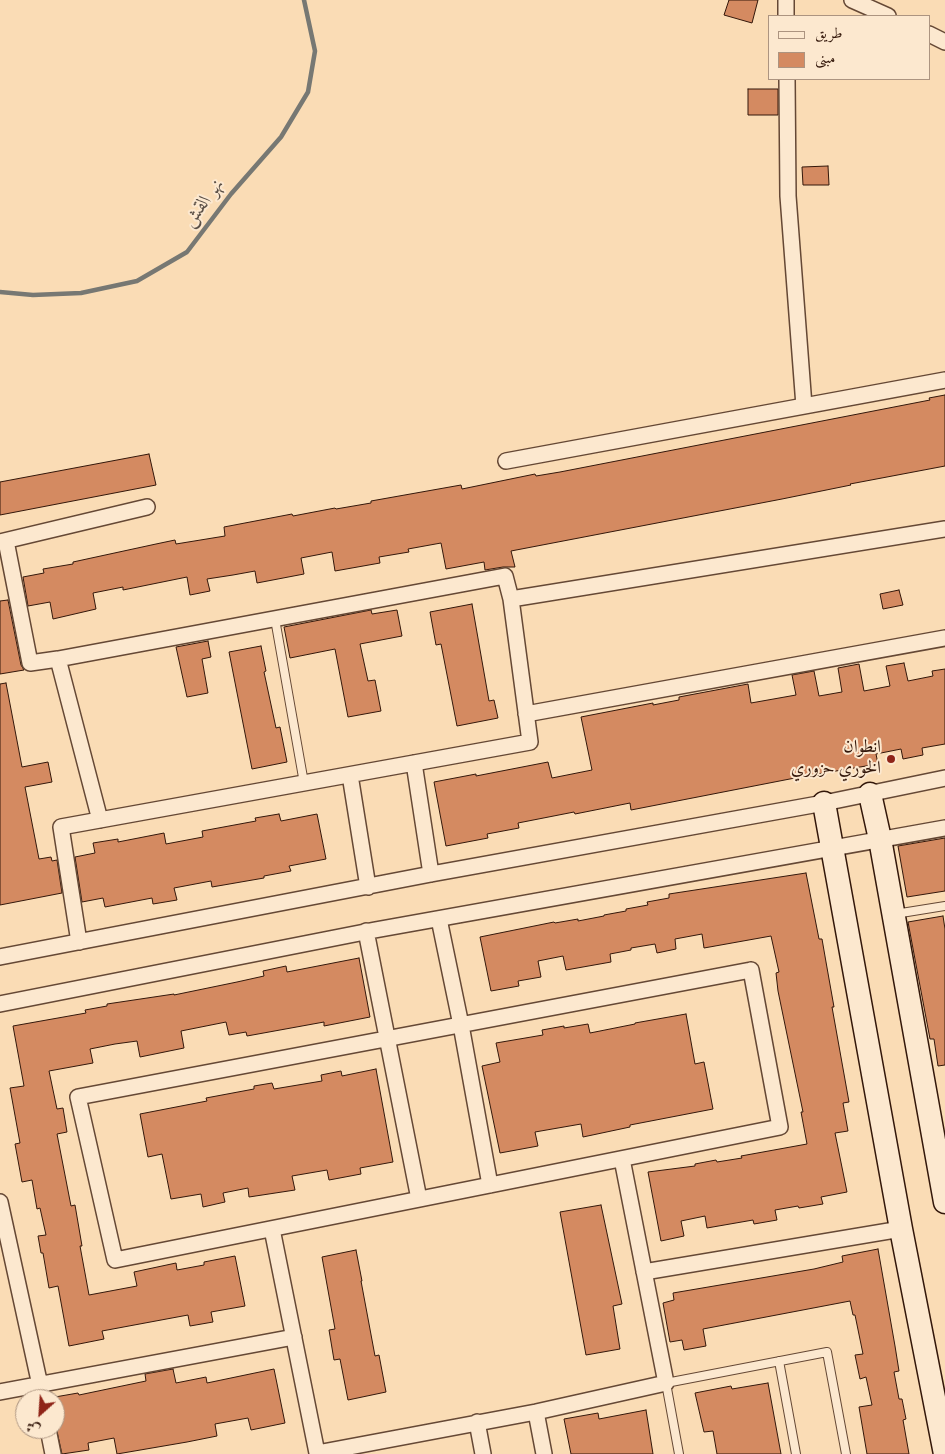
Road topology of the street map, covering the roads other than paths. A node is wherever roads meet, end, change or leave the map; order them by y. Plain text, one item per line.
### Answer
1 (786, 0) edge
2 (852, 0) edge
3 (786, 15) edge
4 (886, 15) edge
5 (930, 34) edge
6 (945, 42) edge
7 (787, 80) edge
8 (945, 380) edge
9 (804, 406) junction
10 (506, 461) dead end
11 (147, 507) dead end
12 (945, 529) edge
13 (3, 542) edge
14 (511, 599) junction
15 (275, 618) junction
16 (945, 638) edge
17 (58, 659) junction
18 (526, 714) junction
19 (414, 763) junction
20 (350, 774) junction
21 (945, 778) edge
22 (304, 783) junction
23 (870, 794) junction
24 (824, 803) junction
25 (100, 820) junction
26 (945, 828) edge
27 (880, 839) junction
28 (833, 849) junction
29 (431, 874) junction
30 (368, 887) junction
31 (945, 906) edge
32 (894, 914) junction
33 (439, 919) junction
34 (366, 932) junction
35 (80, 942) junction
36 (0, 957) edge
37 (0, 1004) edge
38 (461, 1025) junction
39 (388, 1038) junction
40 (622, 1159) junction
41 (490, 1185) junction
42 (419, 1199) junction
43 (0, 1202) edge
44 (945, 1202) edge
45 (272, 1229) junction
46 (901, 1229) junction
47 (644, 1272) junction
48 (294, 1337) junction
49 (779, 1361) junction
50 (666, 1383) junction
51 (40, 1389) edge
52 (55, 1389) edge
53 (0, 1392) edge
54 (15, 1392) edge
55 (536, 1412) junction
56 (477, 1422) junction
57 (50, 1439) edge
58 (53, 1454) edge
59 (314, 1454) edge
60 (483, 1454) edge
61 (544, 1454) edge
62 (679, 1454) edge
63 (796, 1454) edge
64 (846, 1454) edge
65 (945, 1454) edge

1 - 3 street
2 - 4 street
5 - 6 street
7 - 9 street
8 - 9 street
9 - 10 street
11 - 13 street
12 - 14 street
13 - 17 street
14 - 15 street
14 - 18 street
15 - 17 street
15 - 22 lane
16 - 18 street
17 - 25 street
18 - 19 street
19 - 20 street
19 - 29 street
20 - 22 street
20 - 30 street
21 - 23 street
22 - 25 street
23 - 24 street
23 - 27 street
24 - 28 street
24 - 29 street
25 - 35 street
26 - 27 street
27 - 28 street
27 - 32 street
28 - 33 street
28 - 46 street
29 - 30 street
30 - 35 street
31 - 32 lane
32 - 44 street
33 - 34 street
33 - 38 street
34 - 37 street
34 - 39 street
35 - 36 street
38 - 39 street
38 - 40 street
38 - 41 street
39 - 42 street
39 - 45 street
40 - 41 street
40 - 47 street
41 - 42 street
42 - 45 street
43 - 51 street
45 - 48 street
46 - 47 street
46 - 65 street
47 - 50 street
48 - 52 street
48 - 59 street
49 - 50 lane
49 - 63 lane
49 - 64 lane
50 - 55 street
50 - 62 lane
53 - 54 street
55 - 56 street
55 - 61 street
56 - 59 street
56 - 60 street
57 - 58 street

